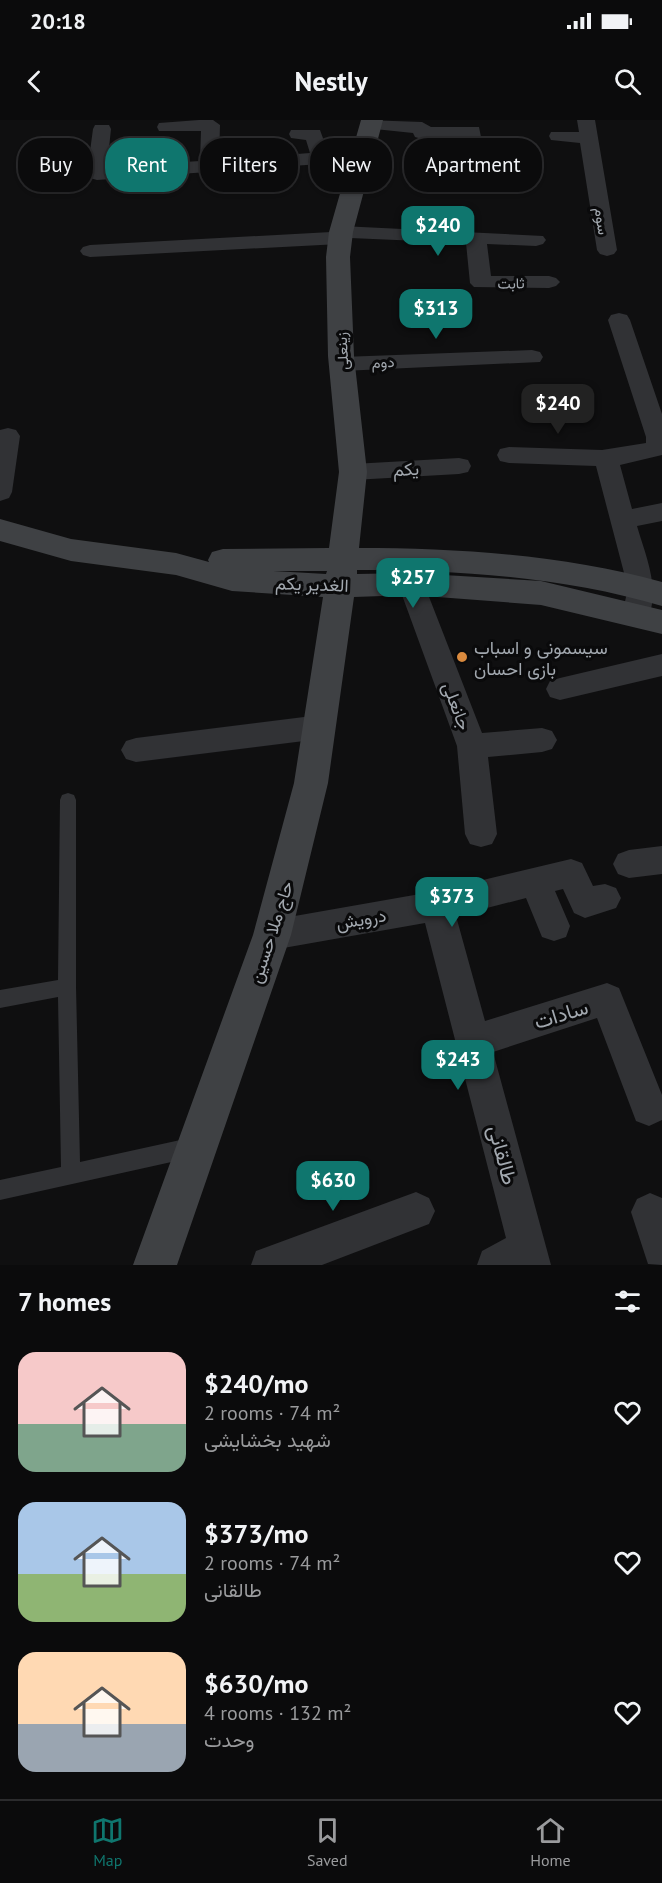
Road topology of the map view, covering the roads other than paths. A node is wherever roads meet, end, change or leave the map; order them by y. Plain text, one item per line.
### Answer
1 (371, 122) edge
2 (166, 127) dead end
3 (102, 129) dead end
4 (587, 129) edge
5 (446, 132) junction
6 (298, 134) dead end
7 (558, 136) dead end
8 (210, 138) edge
9 (314, 138) edge
10 (367, 138) edge
11 (446, 138) edge
12 (473, 138) edge
13 (200, 167) edge
14 (352, 192) edge
15 (341, 235) junction
16 (476, 240) junction
17 (536, 240) dead end
18 (607, 250) dead end
19 (90, 251) dead end
20 (549, 282) dead end
21 (619, 320) dead end
22 (532, 357) dead end
23 (342, 364) junction
24 (8, 436) dead end
25 (509, 455) dead end
26 (606, 457) junction
27 (459, 466) dead end
28 (353, 472) junction
29 (0, 492) edge
30 (662, 512) edge
31 (622, 520) junction
32 (0, 530) edge
33 (341, 572) junction
34 (411, 584) junction
35 (650, 605) edge
36 (662, 665) edge
37 (560, 688) dead end
38 (320, 727) junction
39 (542, 740) dead end
40 (472, 746) junction
41 (136, 750) dead end
42 (68, 800) dead end
43 (481, 834) dead end
44 (662, 860) edge
45 (629, 864) dead end
46 (535, 881) junction
47 (605, 898) dead end
48 (437, 906) junction
49 (554, 926) dead end
50 (272, 935) junction
51 (67, 987) junction
52 (0, 999) edge
53 (473, 1042) junction
54 (648, 1108) dead end
55 (197, 1146) junction
56 (70, 1175) junction
57 (0, 1190) edge
58 (416, 1211) dead end
59 (650, 1212) dead end
60 (662, 1250) edge
61 (530, 1255) edge
62 (155, 1265) edge
63 (270, 1265) edge
64 (496, 1265) edge

1 - 5 street
1 - 10 street, زینعلی
2 - 8 street
3 - 13 street
4 - 7 street
4 - 18 street, سوم
5 - 11 street
5 - 12 street
6 - 9 street
14 - 15 street, زینعلی
15 - 16 street
15 - 19 street
15 - 23 street, زینعلی
16 - 17 street
16 - 20 street, ثابت
21 - 26 street
22 - 23 street, دوم
23 - 28 street, زینعلی
24 - 29 street
25 - 26 street
26 - 31 street
27 - 28 street, یکم
28 - 33 street, زینعلی
30 - 31 street
31 - 35 street
32 - 33 street, الغدیر یکم
33 - 34 street, الغدیر یکم
33 - 35 street
33 - 38 street, حاج ملا حسین
34 - 35 street, الغدیر یکم
34 - 40 street, جانعلی
36 - 37 street
38 - 41 street
38 - 50 street, حاج ملا حسین
39 - 40 street
40 - 43 street, جانعلی
42 - 51 lane
44 - 45 street
46 - 47 street, درویش
46 - 48 street, درویش
46 - 49 street
48 - 50 street, درویش
48 - 53 street, طالقانی
50 - 55 street, حاج ملا حسین
51 - 52 lane
51 - 56 lane
53 - 54 street, سادات
53 - 61 street, طالقانی
55 - 56 lane
55 - 62 street, حاج ملا حسین
56 - 57 lane
58 - 63 street
59 - 60 street
61 - 64 street

